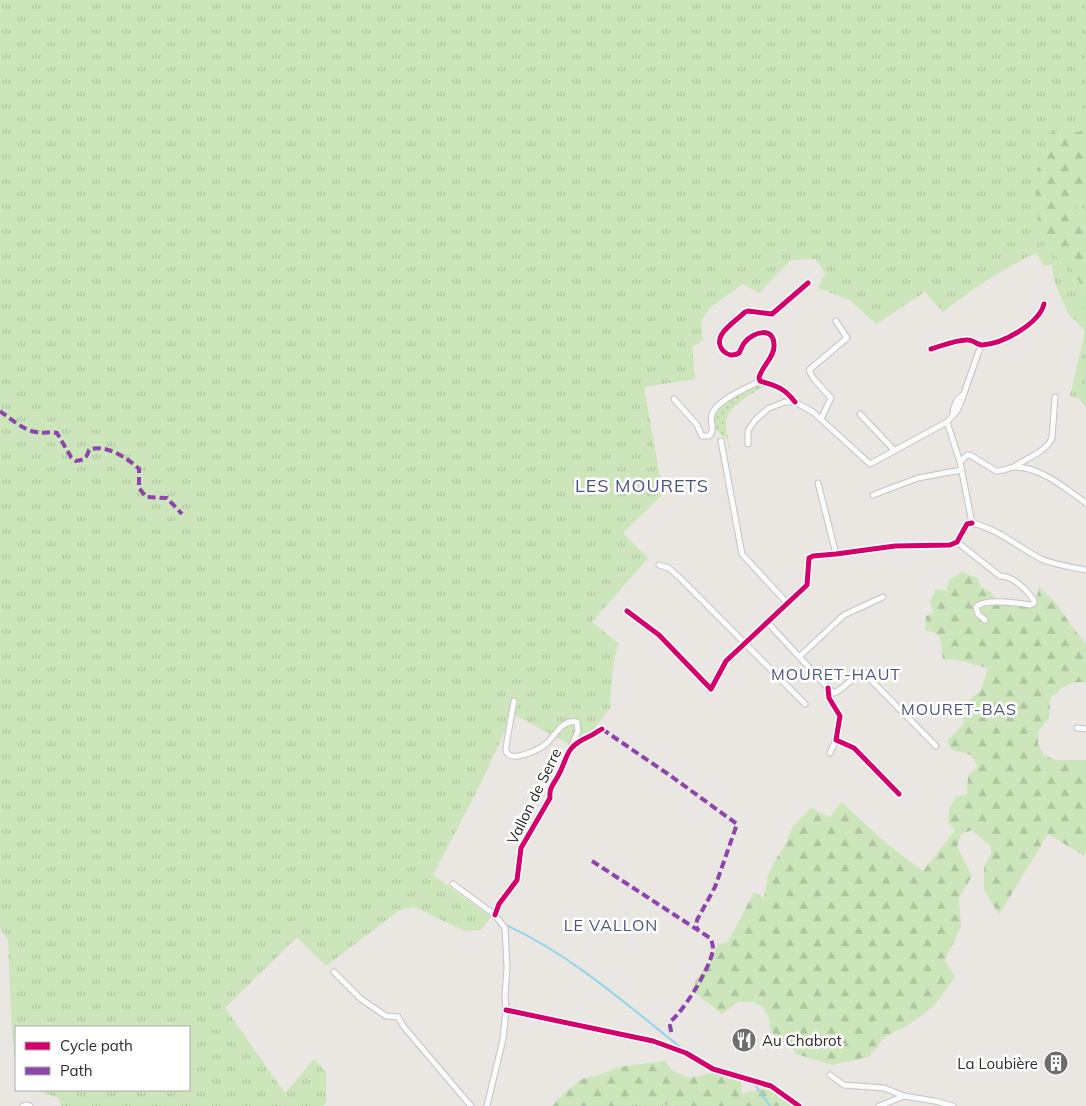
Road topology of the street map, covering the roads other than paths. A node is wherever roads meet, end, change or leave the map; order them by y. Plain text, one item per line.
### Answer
1 (808, 283) dead end
2 (1044, 304) dead end
3 (836, 321) dead end
4 (981, 345) junction
5 (931, 349) dead end
6 (760, 381) junction
7 (1055, 397) dead end
8 (674, 399) dead end
9 (795, 402) junction
10 (860, 414) dead end
11 (821, 419) junction
12 (947, 422) junction
13 (721, 441) dead end
14 (748, 444) dead end
15 (894, 450) junction
16 (960, 462) junction
17 (1014, 467) junction
18 (961, 470) junction
19 (818, 482) dead end
20 (873, 495) dead end
21 (1086, 503) edge
22 (972, 523) junction
23 (957, 542) junction
24 (836, 554) junction
25 (659, 565) dead end
26 (1086, 570) edge
27 (883, 598) dead end
28 (787, 603) junction
29 (627, 611) dead end
30 (986, 620) dead end
31 (767, 622) junction
32 (746, 643) junction
33 (800, 656) junction
34 (828, 688) junction
35 (514, 701) dead end
36 (806, 704) dead end
37 (1077, 728) dead end
38 (602, 729) dead end
39 (1086, 729) edge
40 (836, 740) junction
41 (936, 746) dead end
42 (568, 752) junction
43 (830, 752) dead end
44 (899, 794) dead end
45 (453, 884) dead end
46 (495, 915) junction
47 (334, 972) dead end
48 (506, 1010) junction
49 (830, 1075) dead end
50 (904, 1096) junction
51 (23, 1106) edge
52 (30, 1106) edge
53 (471, 1106) edge
54 (487, 1106) edge
55 (799, 1106) edge
56 (879, 1106) edge
57 (953, 1106) edge

1 - 6 street
2 - 4 street
3 - 11 street
4 - 5 street
4 - 12 street
6 - 8 street
6 - 9 street
7 - 17 street
9 - 11 street
9 - 14 street
10 - 15 street
11 - 15 street
12 - 15 street
12 - 16 street
13 - 28 street
16 - 17 street
16 - 18 street
17 - 21 street
18 - 20 street
18 - 22 street
19 - 24 street
22 - 23 street
22 - 26 street
23 - 24 street
23 - 30 street
24 - 28 street
25 - 32 street
27 - 33 street
28 - 31 street
29 - 32 street
31 - 32 street
31 - 33 street
32 - 36 street
33 - 34 street
34 - 40 street
34 - 41 street
35 - 42 street
37 - 39 street
38 - 42 street, Vallon de Serre
40 - 43 street
40 - 44 street
42 - 46 street, Vallon de Serre
45 - 46 street
46 - 48 street
47 - 53 street
48 - 54 street
48 - 55 street
49 - 50 street
50 - 56 street
50 - 57 street
51 - 52 street

